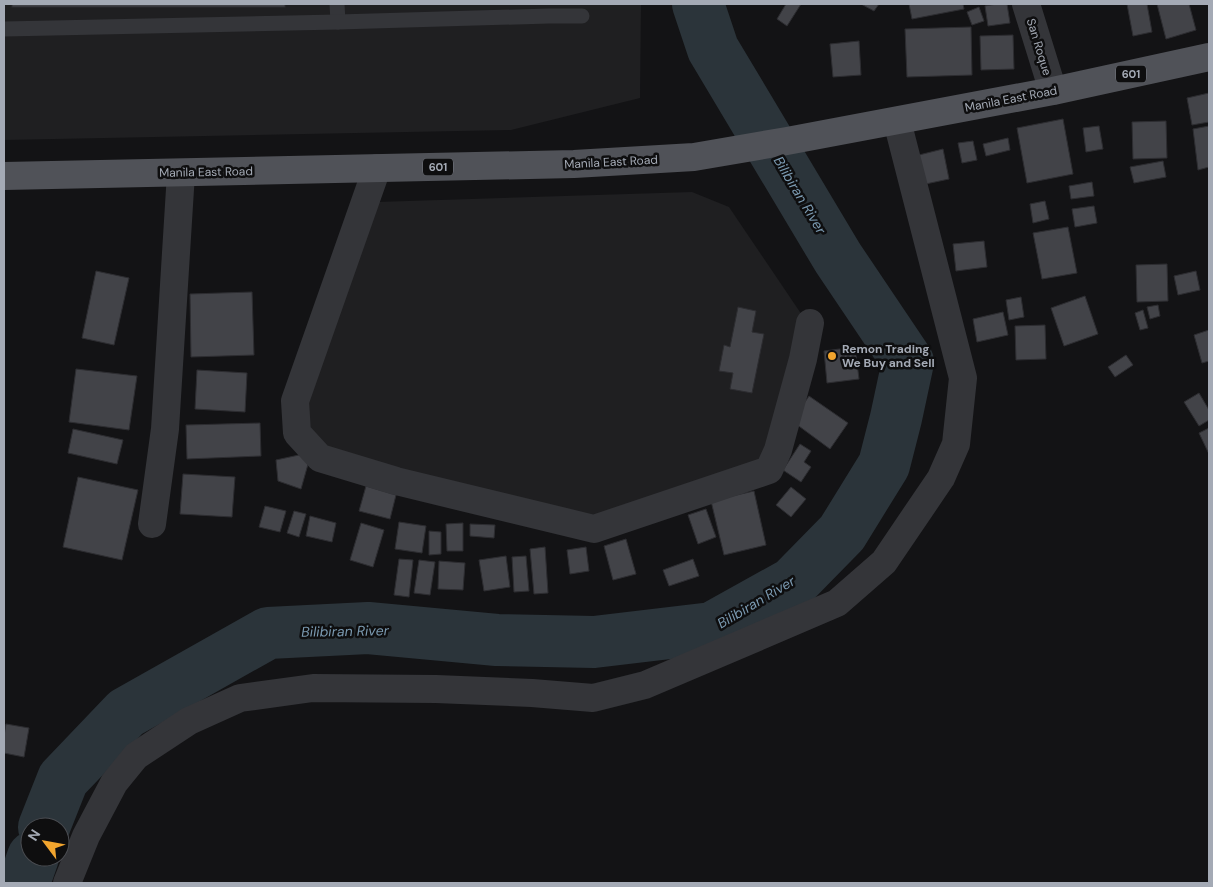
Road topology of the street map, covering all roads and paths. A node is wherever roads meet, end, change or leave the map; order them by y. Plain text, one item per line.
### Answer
1 (337, 4) edge
2 (1026, 4) edge
3 (549, 10) edge
4 (582, 16) dead end
5 (338, 22) junction
6 (4, 29) edge
7 (1209, 58) edge
8 (1053, 91) junction
9 (888, 122) junction
10 (377, 168) junction
11 (182, 173) junction
12 (4, 176) edge
13 (810, 323) dead end
14 (152, 524) dead end
15 (67, 883) edge

1 - 5 lane
2 - 8 street, San Roque
3 - 4 lane
3 - 5 lane
5 - 6 lane
7 - 8 main road, Manila East Road / 601
8 - 9 main road, Manila East Road / 601
9 - 10 main road, Manila East Road / 601
9 - 15 street
10 - 11 main road, Manila East Road / 601
10 - 13 street
11 - 12 main road, Manila East Road / 601
11 - 14 street

